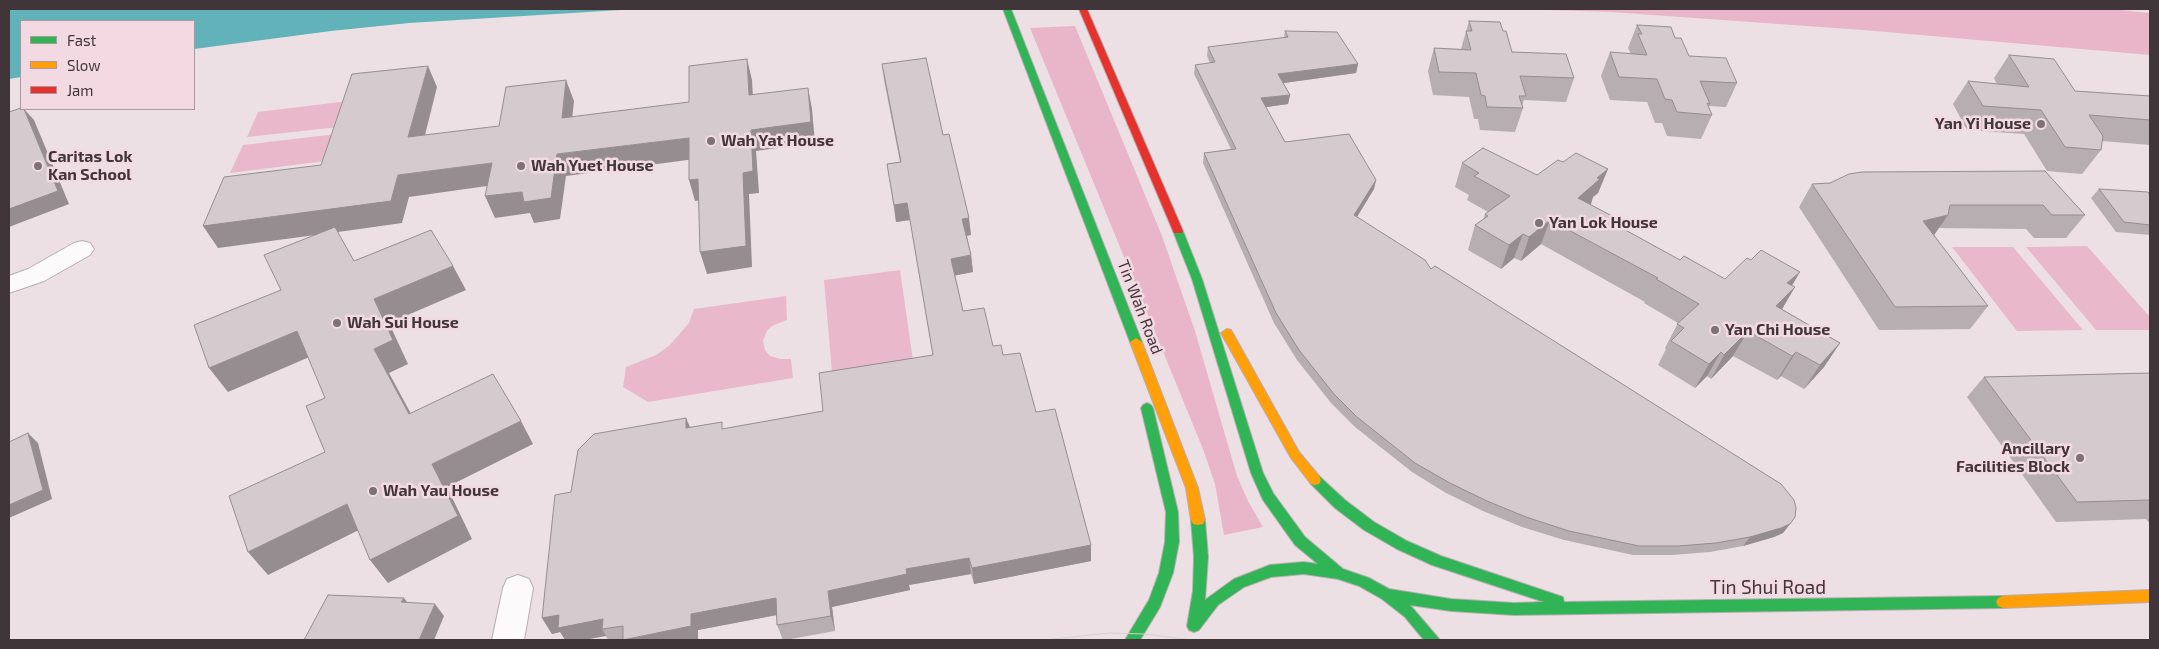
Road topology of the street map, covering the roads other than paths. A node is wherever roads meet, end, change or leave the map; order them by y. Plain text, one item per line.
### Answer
1 (1007, 9) edge
2 (1083, 9) edge
3 (82, 249) dead end
4 (1197, 279) junction
5 (9, 285) edge
6 (1117, 292) junction
7 (1338, 574) junction
8 (518, 588) dead end
9 (1387, 595) junction
10 (2150, 596) edge
11 (1576, 608) junction
12 (1194, 626) junction
13 (508, 640) edge
14 (1132, 640) edge
15 (1188, 640) edge
16 (1433, 640) edge

1 - 6 main road, Tin Wah Road
2 - 4 main road
3 - 5 street
4 - 7 main road
4 - 11 main road
6 - 12 main road, Tin Wah Road
6 - 14 main road
7 - 9 main road
7 - 12 main road
8 - 13 street
9 - 11 main road, Tin Shui Road
9 - 16 main road
10 - 11 main road, Tin Shui Road
12 - 15 main road

